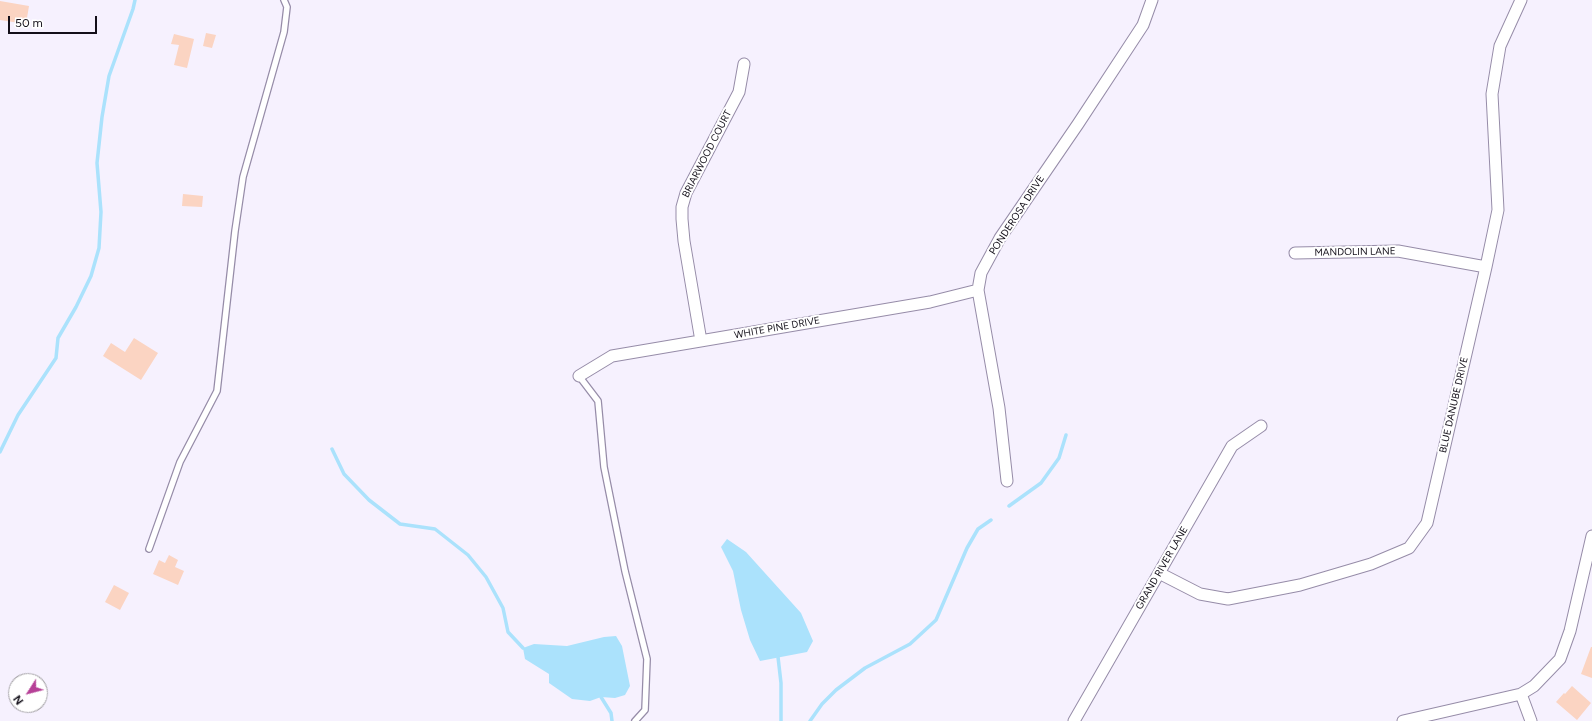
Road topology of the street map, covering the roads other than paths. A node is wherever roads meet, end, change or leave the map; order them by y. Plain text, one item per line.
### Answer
1 (284, 0) edge
2 (1152, 0) edge
3 (1521, 0) edge
4 (744, 64) dead end
5 (1295, 252) dead end
6 (1486, 267) junction
7 (978, 290) junction
8 (701, 341) junction
9 (579, 376) joint
10 (1261, 426) dead end
11 (1008, 481) dead end
12 (1592, 536) edge
13 (149, 550) dead end
14 (1159, 573) junction
15 (1521, 694) junction
16 (1078, 720) edge
17 (635, 721) edge
18 (1403, 721) edge
19 (1531, 721) edge

1 - 13 lane
2 - 7 street, PONDEROSA DRIVE
3 - 6 street, BLUE DANUBE DRIVE
4 - 8 street, BRIARWOOD COURT
5 - 6 street, MANDOLIN LANE
6 - 14 street, BLUE DANUBE DRIVE
7 - 8 street, WHITE PINE DRIVE
7 - 11 street, PONDEROSA DRIVE
8 - 9 street, WHITE PINE DRIVE
9 - 17 lane
10 - 14 street, GRAND RIVER LANE
12 - 15 street
14 - 16 street, GRAND RIVER LANE
15 - 18 street
15 - 19 street

